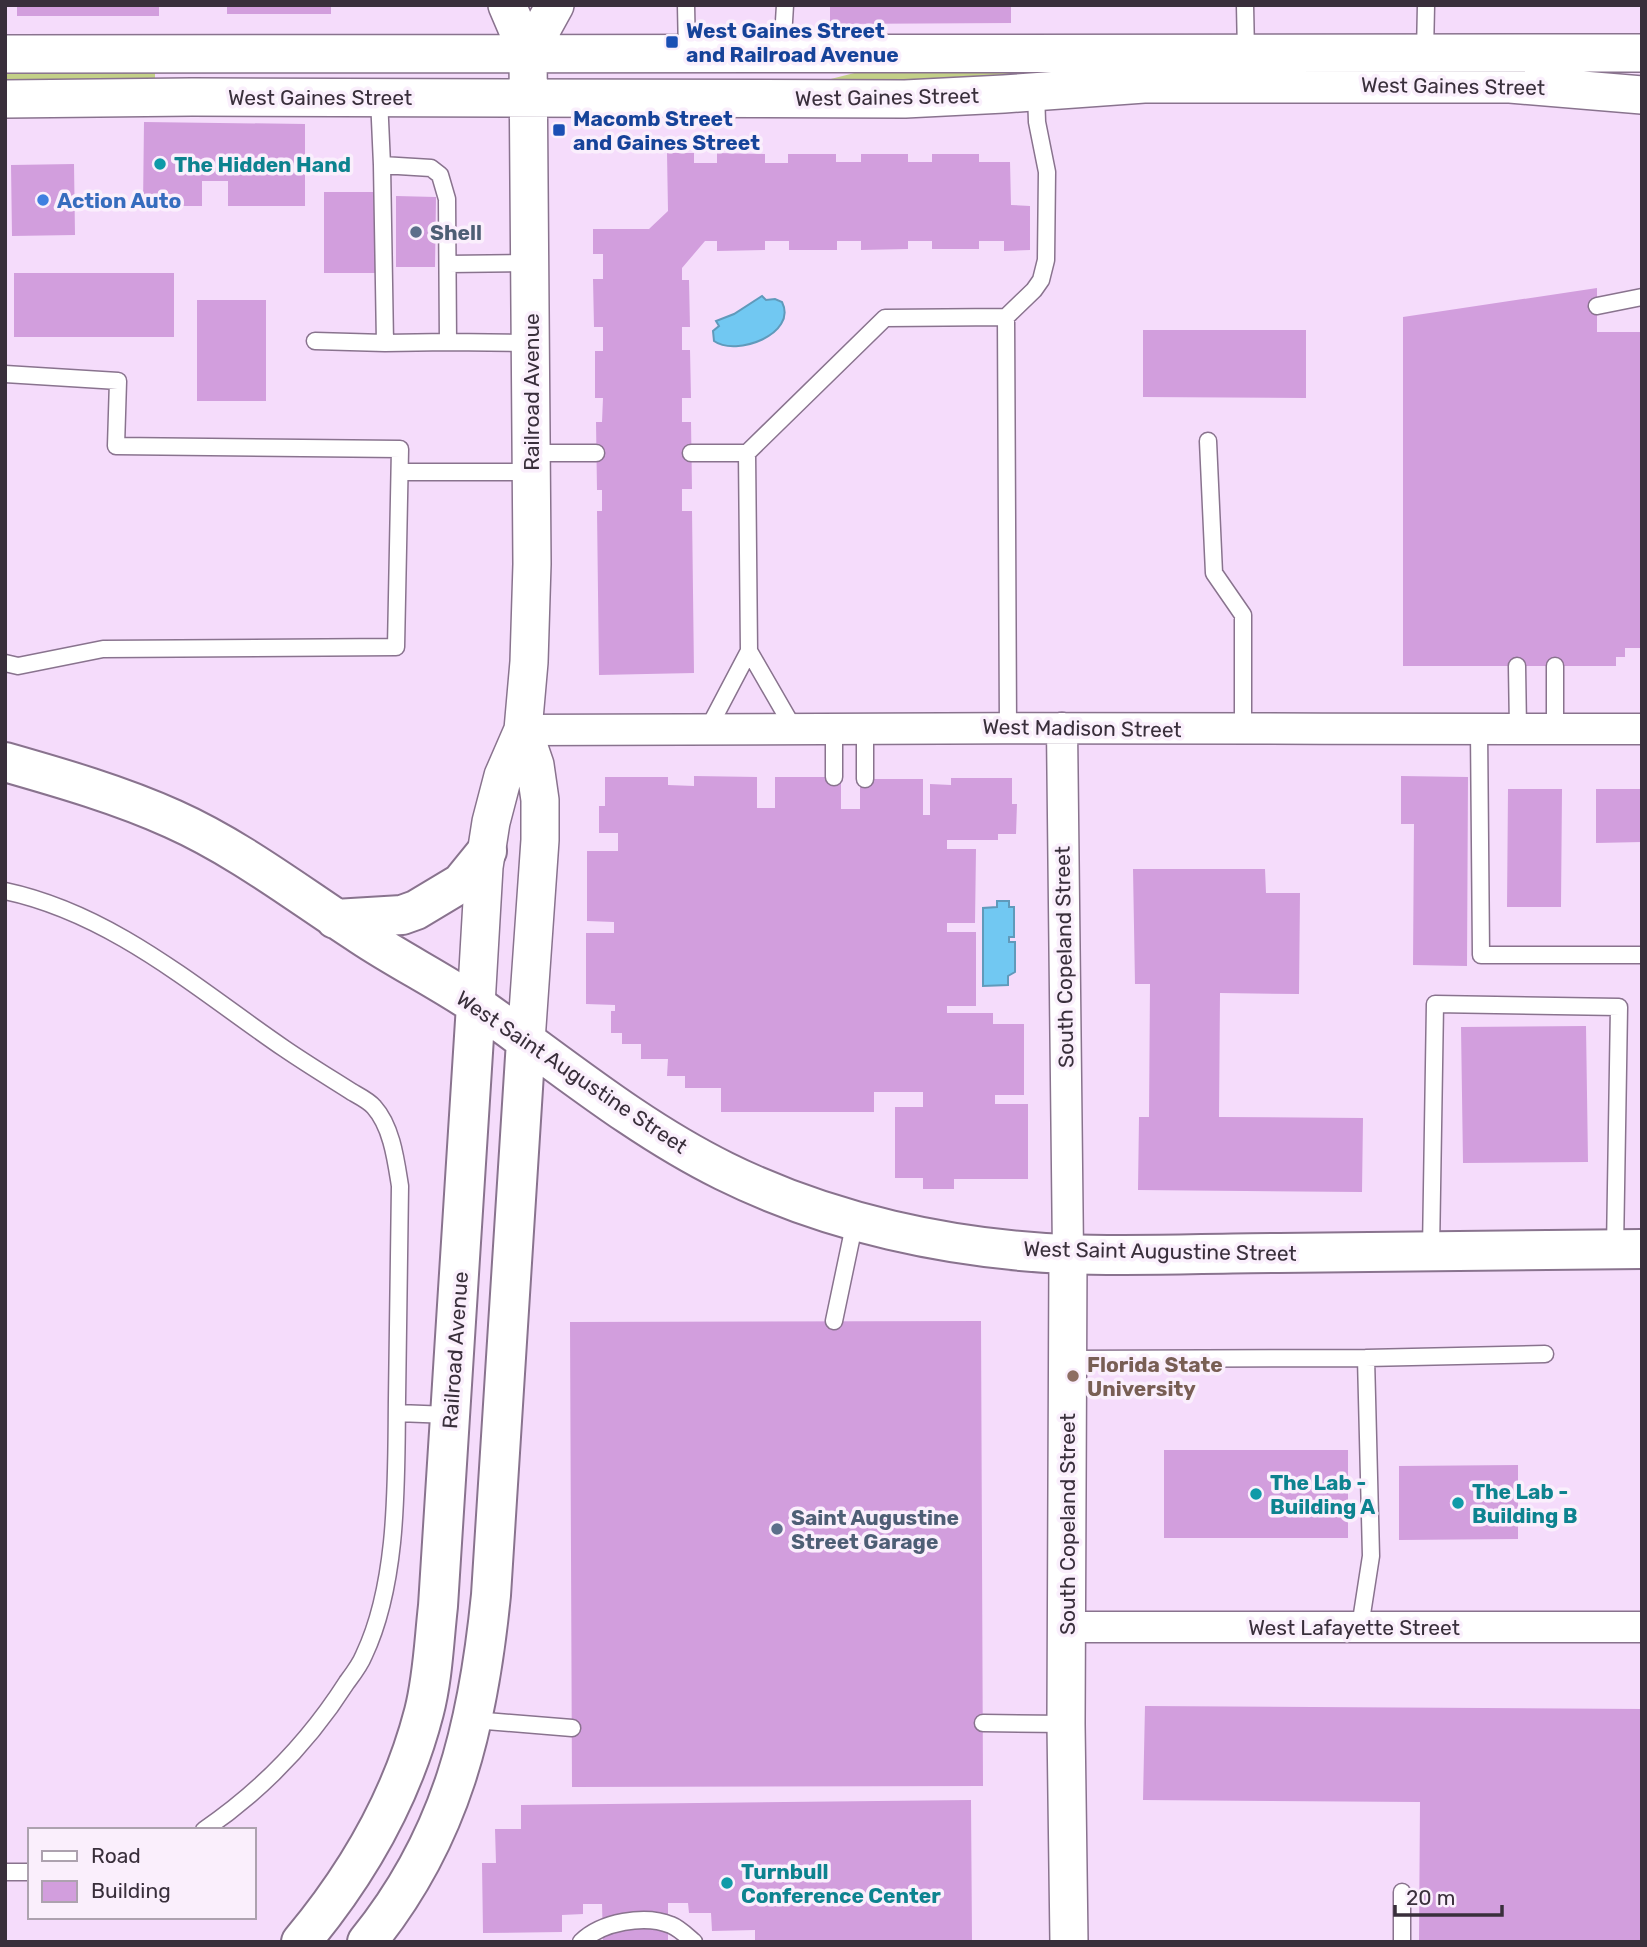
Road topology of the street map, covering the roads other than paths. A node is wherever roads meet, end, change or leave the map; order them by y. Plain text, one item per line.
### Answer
1 (507, 5) edge
2 (555, 5) edge
3 (686, 5) edge
4 (785, 5) edge
5 (1245, 5) edge
6 (1426, 5) edge
7 (1425, 53) junction
8 (1642, 53) edge
9 (5, 54) edge
10 (192, 54) junction
11 (528, 54) junction
12 (687, 54) junction
13 (782, 54) junction
14 (1036, 54) junction
15 (1247, 69) junction
16 (1036, 92) junction
17 (1642, 95) edge
18 (192, 97) junction
19 (379, 98) junction
20 (529, 98) junction
21 (5, 99) edge
22 (382, 165) junction
23 (530, 262) junction
24 (448, 264) junction
25 (1642, 297) edge
26 (1597, 306) dead end
27 (1006, 317) junction
28 (315, 341) dead end
29 (448, 342) junction
30 (385, 343) junction
31 (531, 343) junction
32 (5, 374) edge
33 (1208, 441) dead end
34 (596, 453) dead end
35 (691, 453) dead end
36 (747, 453) junction
37 (532, 463) junction
38 (400, 471) junction
39 (749, 651) junction
40 (5, 663) edge
41 (1517, 666) dead end
42 (1555, 666) dead end
43 (1008, 727) junction
44 (834, 728) junction
45 (865, 728) junction
46 (1062, 728) junction
47 (708, 729) junction
48 (794, 729) junction
49 (1243, 729) junction
50 (1479, 729) junction
51 (1518, 729) junction
52 (1555, 729) junction
53 (1642, 729) edge
54 (523, 730) junction
55 (5, 762) edge
56 (834, 777) dead end
57 (865, 779) dead end
58 (487, 851) junction
59 (5, 891) edge
60 (335, 919) junction
61 (1642, 955) edge
62 (476, 1005) junction
63 (526, 1041) junction
64 (855, 1220) junction
65 (1628, 1249) edge
66 (1431, 1251) junction
67 (1068, 1254) junction
68 (834, 1321) dead end
69 (1545, 1354) dead end
70 (1366, 1358) junction
71 (1067, 1359) junction
72 (397, 1413) junction
73 (450, 1415) junction
74 (1066, 1627) junction
75 (1360, 1627) junction
76 (1642, 1627) edge
77 (474, 1720) junction
78 (983, 1723) dead end
79 (1066, 1724) junction
80 (572, 1728) dead end
81 (207, 1828) edge
82 (5, 1872) edge
83 (28, 1872) edge
84 (1402, 1892) dead end
85 (300, 1942) edge
86 (367, 1942) edge
87 (581, 1942) edge
88 (694, 1942) edge
89 (1069, 1942) edge
90 (1402, 1942) edge

1 - 11 street, Railroad Avenue
2 - 11 street
3 - 12 lane
4 - 13 lane
5 - 15 lane
6 - 7 lane
7 - 8 street, West Gaines Street
7 - 15 street, West Gaines Street
9 - 10 street, West Gaines Street
10 - 11 street, West Gaines Street
10 - 18 street
11 - 12 street, West Gaines Street
11 - 20 street, Railroad Avenue
12 - 13 street, West Gaines Street
13 - 14 street, West Gaines Street
14 - 15 street, West Gaines Street
14 - 16 street
15 - 16 street, West Gaines Street
15 - 17 street, West Gaines Street
16 - 20 street, West Gaines Street
16 - 27 lane
18 - 19 street, West Gaines Street
18 - 21 street, West Gaines Street
19 - 20 street, West Gaines Street
19 - 22 lane
20 - 23 street, Railroad Avenue
22 - 24 lane
22 - 30 lane
23 - 24 lane
23 - 31 street, Railroad Avenue
24 - 29 lane
25 - 26 lane
27 - 36 lane
27 - 43 lane
28 - 30 lane
29 - 30 lane
29 - 31 lane
31 - 37 street, Railroad Avenue
32 - 38 lane
33 - 49 lane
34 - 37 lane
35 - 36 lane
36 - 39 lane
37 - 38 lane
37 - 54 street, Railroad Avenue
38 - 40 lane
39 - 47 lane
39 - 48 lane
41 - 51 lane
42 - 52 lane
43 - 45 street, West Madison Street
43 - 46 street, West Madison Street
44 - 45 street, West Madison Street
44 - 48 street, West Madison Street
44 - 56 lane
45 - 57 lane
46 - 49 street, West Madison Street
46 - 67 street, South Copeland Street
47 - 48 street, West Madison Street
47 - 54 street, West Madison Street
49 - 50 street, West Madison Street
50 - 51 street, West Madison Street
50 - 61 lane
51 - 52 street, West Madison Street
52 - 53 street, West Madison Street
54 - 58 street, Railroad Avenue
54 - 63 street, Railroad Avenue
55 - 60 main road, West Saint Augustine Street
58 - 60 main road
58 - 62 street, Railroad Avenue
59 - 72 lane
60 - 62 main road, West Saint Augustine Street
62 - 63 main road, West Saint Augustine Street
62 - 73 main road, Railroad Avenue
63 - 64 main road, West Saint Augustine Street
63 - 77 main road, Railroad Avenue
64 - 67 main road, West Saint Augustine Street
64 - 68 lane
65 - 66 main road, West Saint Augustine Street
65 - 66 lane
66 - 67 main road, West Saint Augustine Street
67 - 71 street, South Copeland Street
69 - 70 lane
70 - 71 lane
70 - 75 lane
71 - 74 street, South Copeland Street
72 - 73 lane
72 - 81 lane
73 - 85 main road, Railroad Avenue
74 - 75 street, West Lafayette Street
74 - 79 street, South Copeland Street
75 - 76 street, West Lafayette Street
77 - 80 lane
77 - 86 main road, Railroad Avenue
78 - 79 lane
79 - 89 street, South Copeland Street
82 - 83 lane
84 - 90 lane
87 - 88 lane

